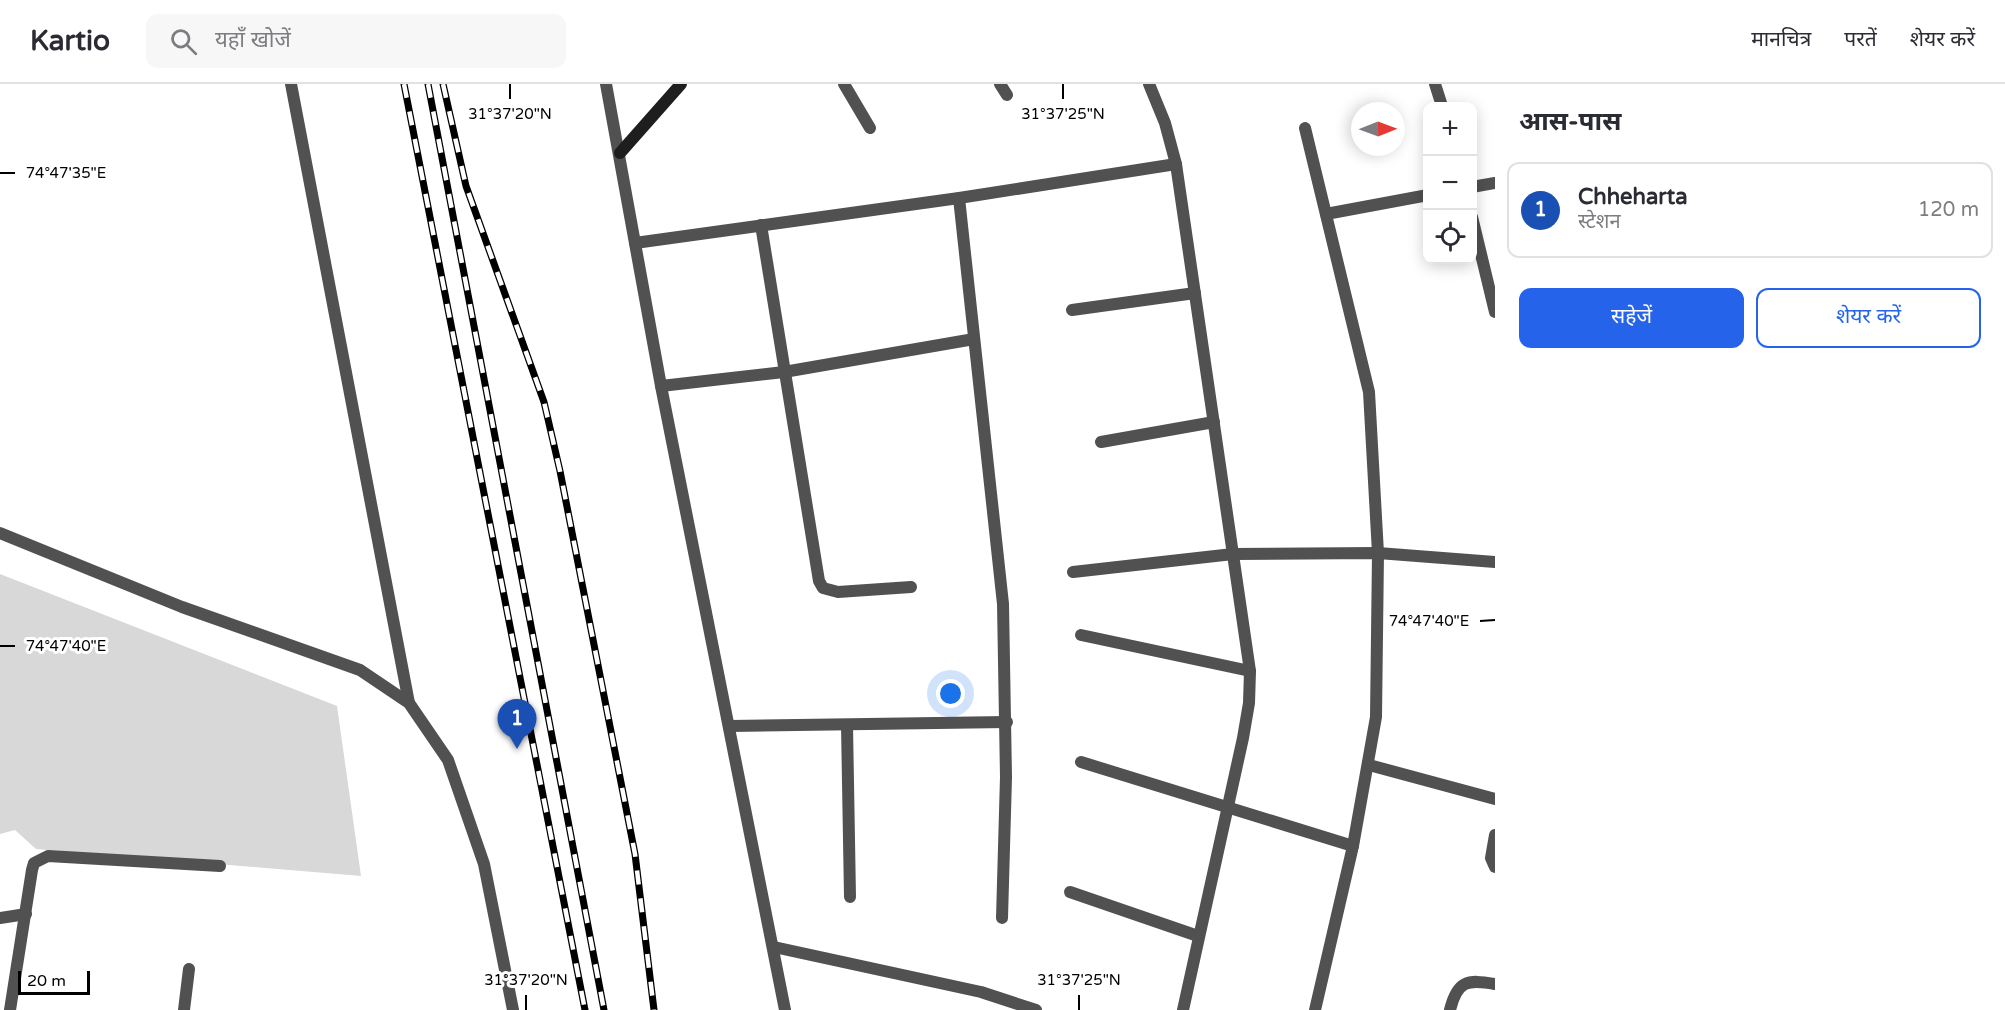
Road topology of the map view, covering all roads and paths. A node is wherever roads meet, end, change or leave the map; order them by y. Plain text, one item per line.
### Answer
1 (291, 84) edge
2 (606, 84) edge
3 (681, 84) edge
4 (844, 84) edge
5 (1000, 84) edge
6 (1149, 84) edge
7 (1435, 84) edge
8 (1007, 95) dead end
9 (1441, 102) edge
10 (870, 128) dead end
11 (1305, 128) dead end
12 (620, 153) junction
13 (1176, 164) junction
14 (1495, 183) edge
15 (1477, 186) edge
16 (1423, 196) edge
17 (959, 198) junction
18 (1326, 214) junction
19 (761, 225) junction
20 (1477, 234) edge
21 (635, 243) junction
22 (1195, 292) junction
23 (1072, 310) dead end
24 (1495, 312) edge
25 (974, 339) junction
26 (784, 372) junction
27 (661, 386) junction
28 (1214, 422) junction
29 (1101, 442) dead end
30 (0, 533) edge
31 (1233, 554) junction
32 (1378, 554) junction
33 (1495, 561) edge
34 (1073, 572) dead end
35 (911, 587) dead end
36 (1081, 635) dead end
37 (1250, 670) junction
38 (409, 703) junction
39 (1007, 722) junction
40 (848, 725) junction
41 (730, 726) junction
42 (1082, 762) dead end
43 (1369, 765) junction
44 (1495, 799) edge
45 (1226, 807) junction
46 (1495, 835) edge
47 (1353, 846) junction
48 (220, 866) dead end
49 (1495, 867) edge
50 (1070, 892) dead end
51 (850, 897) dead end
52 (26, 914) junction
53 (0, 918) edge
54 (1002, 918) dead end
55 (1198, 936) junction
56 (774, 947) junction
57 (189, 969) dead end
58 (1495, 984) edge
59 (10, 1010) edge
60 (184, 1010) edge
61 (513, 1010) edge
62 (785, 1010) edge
63 (1036, 1010) edge
64 (1183, 1010) edge
65 (1315, 1010) edge
66 (1450, 1010) edge

1 - 38 street
2 - 12 street
3 - 12 street
4 - 10 street
5 - 8 street
6 - 13 street
7 - 9 street
11 - 18 street
12 - 21 street
13 - 17 street
13 - 22 street
14 - 15 street
16 - 18 street
17 - 19 street
17 - 25 street
18 - 32 street
19 - 21 street
19 - 26 street
20 - 24 street
21 - 27 street
22 - 23 street
22 - 28 street
25 - 26 street
25 - 39 street
26 - 27 street
26 - 35 street
27 - 41 street
28 - 29 street
28 - 31 street
30 - 38 street
31 - 32 street
31 - 34 street
31 - 37 street
32 - 33 street
32 - 43 street
36 - 37 street
37 - 45 street
38 - 61 street
39 - 40 street
39 - 54 street
40 - 41 street
40 - 51 street
41 - 56 street
42 - 45 street
43 - 44 street
43 - 47 street
45 - 47 street
45 - 55 street
46 - 49 street
47 - 65 street
48 - 52 street
50 - 55 street
52 - 53 street
52 - 59 street
55 - 64 street
56 - 62 street
56 - 63 street
57 - 60 street
58 - 66 street

